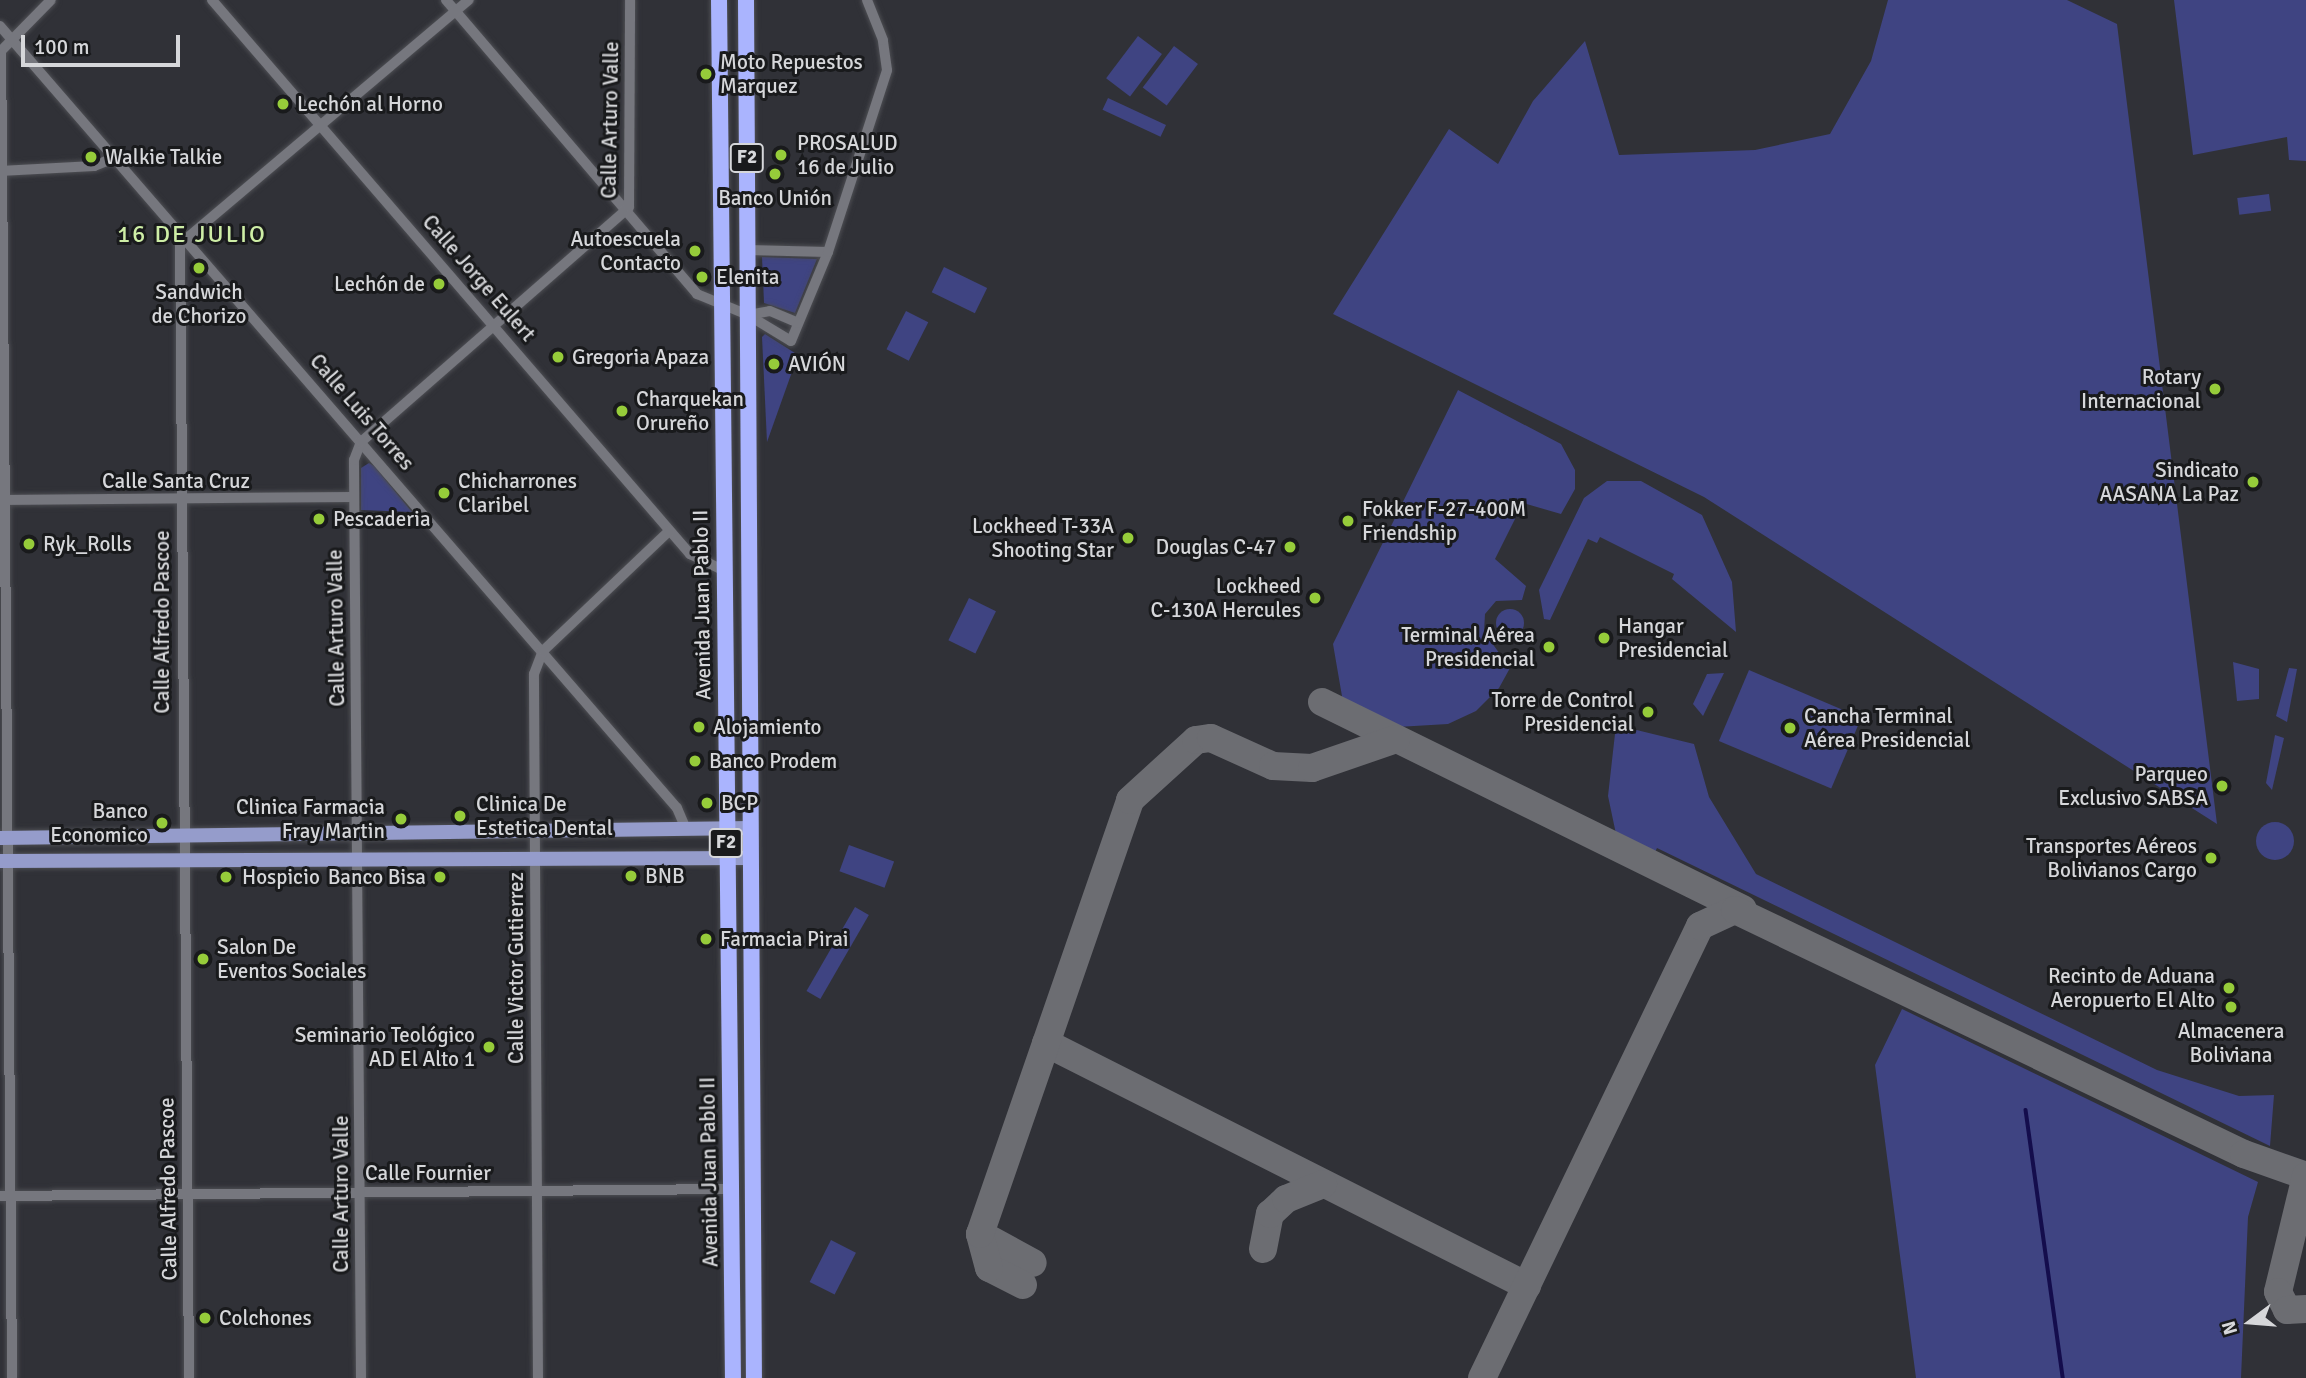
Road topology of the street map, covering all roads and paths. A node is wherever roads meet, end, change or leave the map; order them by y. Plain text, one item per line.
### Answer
1 (51, 0) edge
2 (212, 0) edge
3 (446, 0) edge
4 (469, 0) edge
5 (630, 0) edge
6 (719, 0) edge
7 (746, 0) edge
8 (867, 0) edge
9 (456, 11) junction
10 (0, 26) edge
11 (9, 36) junction
12 (320, 123) junction
13 (116, 158) junction
14 (1, 171) edge
15 (626, 211) junction
16 (184, 236) junction
17 (748, 250) junction
18 (828, 252) junction
19 (719, 308) junction
20 (748, 315) junction
21 (798, 323) junction
22 (495, 325) junction
23 (361, 442) junction
24 (353, 498) junction
25 (2, 500) edge
26 (181, 502) junction
27 (669, 531) junction
28 (723, 570) junction
29 (542, 651) junction
30 (751, 828) junction
31 (686, 829) junction
32 (726, 829) junction
33 (534, 831) junction
34 (360, 833) junction
35 (182, 835) junction
36 (5, 837) edge
37 (359, 858) junction
38 (726, 858) junction
39 (751, 858) junction
40 (534, 859) junction
41 (183, 860) junction
42 (5, 861) edge
43 (730, 1189) junction
44 (536, 1192) junction
45 (360, 1193) junction
46 (188, 1195) junction
47 (6, 1196) edge
48 (12, 1378) edge
49 (189, 1378) edge
50 (361, 1378) edge
51 (538, 1378) edge
52 (733, 1378) edge
53 (754, 1378) edge

1 - 11 street
2 - 12 street, Calle Jorge Eulert
3 - 9 street
4 - 9 street
5 - 15 street, Calle Arturo Valle
6 - 19 highway, Avenida Juan Pablo II / F2
7 - 17 highway, Avenida Juan Pablo II / F2
8 - 18 street
9 - 12 street
9 - 15 street
10 - 11 street, Calle Luis Torres
11 - 13 street, Calle Luis Torres
11 - 14 street
12 - 16 street
12 - 22 street, Calle Jorge Eulert
13 - 14 street
13 - 16 street, Calle Luis Torres
14 - 25 street
15 - 19 street
15 - 22 street, Calle Arturo Valle
16 - 23 street, Calle Luis Torres
16 - 26 street, Calle Alfredo Pascoe
17 - 18 street
17 - 20 highway, Avenida Juan Pablo II / F2
18 - 21 street
19 - 20 street
19 - 28 highway, Avenida Juan Pablo II / F2
20 - 21 street
20 - 21 street
20 - 30 highway, Avenida Juan Pablo II / F2
22 - 23 street, Calle Arturo Valle
22 - 27 street, Calle Jorge Eulert
23 - 24 street, Calle Arturo Valle
23 - 29 street, Calle Luis Torres
24 - 26 street, Calle Santa Cruz
24 - 34 street, Calle Arturo Valle
25 - 26 street, Calle Santa Cruz
25 - 36 street
26 - 35 street, Calle Alfredo Pascoe
27 - 28 street, Calle Jorge Eulert
27 - 29 street
28 - 32 highway, Avenida Juan Pablo II / F2
29 - 31 street, Calle Luis Torres
29 - 33 street, Calle Victor Gutierrez
30 - 32 main road
30 - 39 highway, Avenida Juan Pablo II / F2
31 - 32 main road
31 - 33 main road
32 - 38 highway, Avenida Juan Pablo II / F2
33 - 34 main road
33 - 40 street, Calle Victor Gutierrez
34 - 35 main road
34 - 37 street, Calle Arturo Valle
35 - 36 main road
35 - 41 street, Calle Alfredo Pascoe
36 - 42 street
37 - 40 main road
37 - 41 main road
37 - 45 street, Calle Arturo Valle
38 - 39 main road
38 - 40 main road
38 - 43 highway, Avenida Juan Pablo II / F2
39 - 53 highway, Avenida Juan Pablo II / F2
40 - 44 street, Calle Victor Gutierrez
41 - 42 main road
41 - 46 street, Calle Alfredo Pascoe
42 - 47 street
43 - 44 street, Calle Fournier
43 - 52 highway, Avenida Juan Pablo II / F2
44 - 45 street, Calle Fournier
44 - 51 street, Calle Victor Gutierrez
45 - 46 street, Calle Fournier
45 - 50 street, Calle Arturo Valle
46 - 47 street, Calle Fournier
46 - 49 street, Calle Alfredo Pascoe
47 - 48 street

